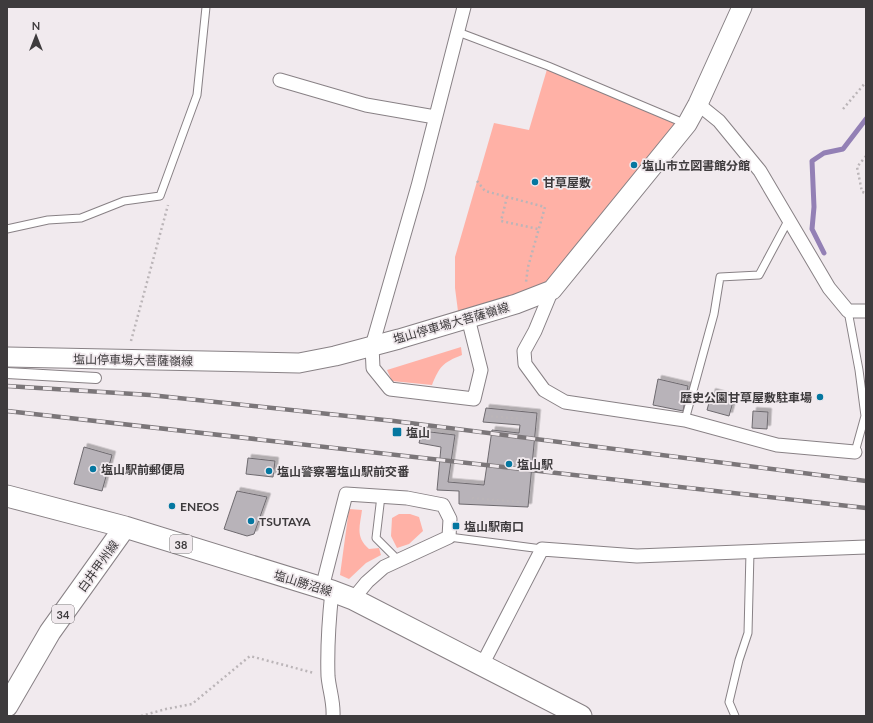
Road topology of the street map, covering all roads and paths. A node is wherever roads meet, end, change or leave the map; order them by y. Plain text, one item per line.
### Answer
1 (206, 7) edge
2 (464, 7) edge
3 (742, 7) edge
4 (458, 32) junction
5 (280, 80) dead end
6 (866, 82) edge
7 (698, 104) junction
8 (843, 109) dead end
9 (435, 117) junction
10 (687, 124) junction
11 (866, 156) edge
12 (477, 181) dead end
13 (866, 193) edge
14 (160, 196) junction
15 (507, 196) junction
16 (789, 220) junction
17 (7, 229) edge
18 (538, 229) junction
19 (552, 290) junction
20 (522, 302) junction
21 (848, 311) junction
22 (866, 311) edge
23 (468, 318) junction
24 (372, 346) junction
25 (7, 357) edge
26 (126, 360) junction
27 (7, 373) edge
28 (96, 378) dead end
29 (864, 390) edge
30 (486, 416) dead end
31 (526, 419) dead end
32 (685, 420) junction
33 (855, 452) joint
34 (7, 496) edge
35 (381, 496) junction
36 (472, 498) dead end
37 (520, 502) dead end
38 (125, 527) junction
39 (449, 537) junction
40 (866, 548) edge
41 (542, 549) junction
42 (750, 552) junction
43 (398, 560) junction
44 (327, 590) junction
45 (353, 599) junction
46 (482, 665) junction
47 (328, 677) junction
48 (7, 706) edge
49 (141, 716) edge
50 (333, 716) edge
51 (581, 716) edge
52 (735, 716) edge

1 - 14 lane
2 - 4 street
3 - 7 main road, 塩山停車場大菩薩嶺線
4 - 9 street
4 - 10 lane
5 - 9 street
6 - 8 path
7 - 10 main road, 塩山停車場大菩薩嶺線
7 - 16 street
9 - 24 street
10 - 19 main road, 塩山停車場大菩薩嶺線
11 - 13 path
12 - 15 path
14 - 17 lane
14 - 26 path
15 - 18 path
15 - 18 path
16 - 21 street
16 - 32 lane
18 - 20 path
19 - 20 main road, 塩山停車場大菩薩嶺線
19 - 32 street
20 - 23 main road, 塩山停車場大菩薩嶺線
21 - 22 street
21 - 29 lane
23 - 24 main road, 塩山停車場大菩薩嶺線
23 - 24 street
24 - 26 main road, 塩山停車場大菩薩嶺線
25 - 26 main road, 塩山停車場大菩薩嶺線
27 - 28 street
29 - 33 lane
30 - 31 path
32 - 33 street
34 - 38 main road, 塩山勝沼線 / 38
35 - 39 street
35 - 43 lane
35 - 44 street
36 - 37 path
38 - 44 main road, 塩山勝沼線 / 38
38 - 48 main road, 白井甲州線 / 34
39 - 41 lane
39 - 43 street
40 - 42 street
41 - 42 street
41 - 46 street
42 - 52 lane
43 - 45 street
44 - 45 main road, 塩山勝沼線 / 38
44 - 47 street
45 - 46 main road, 塩山勝沼線 / 38
46 - 51 main road, 塩山勝沼線 / 38
47 - 49 path
47 - 50 street

